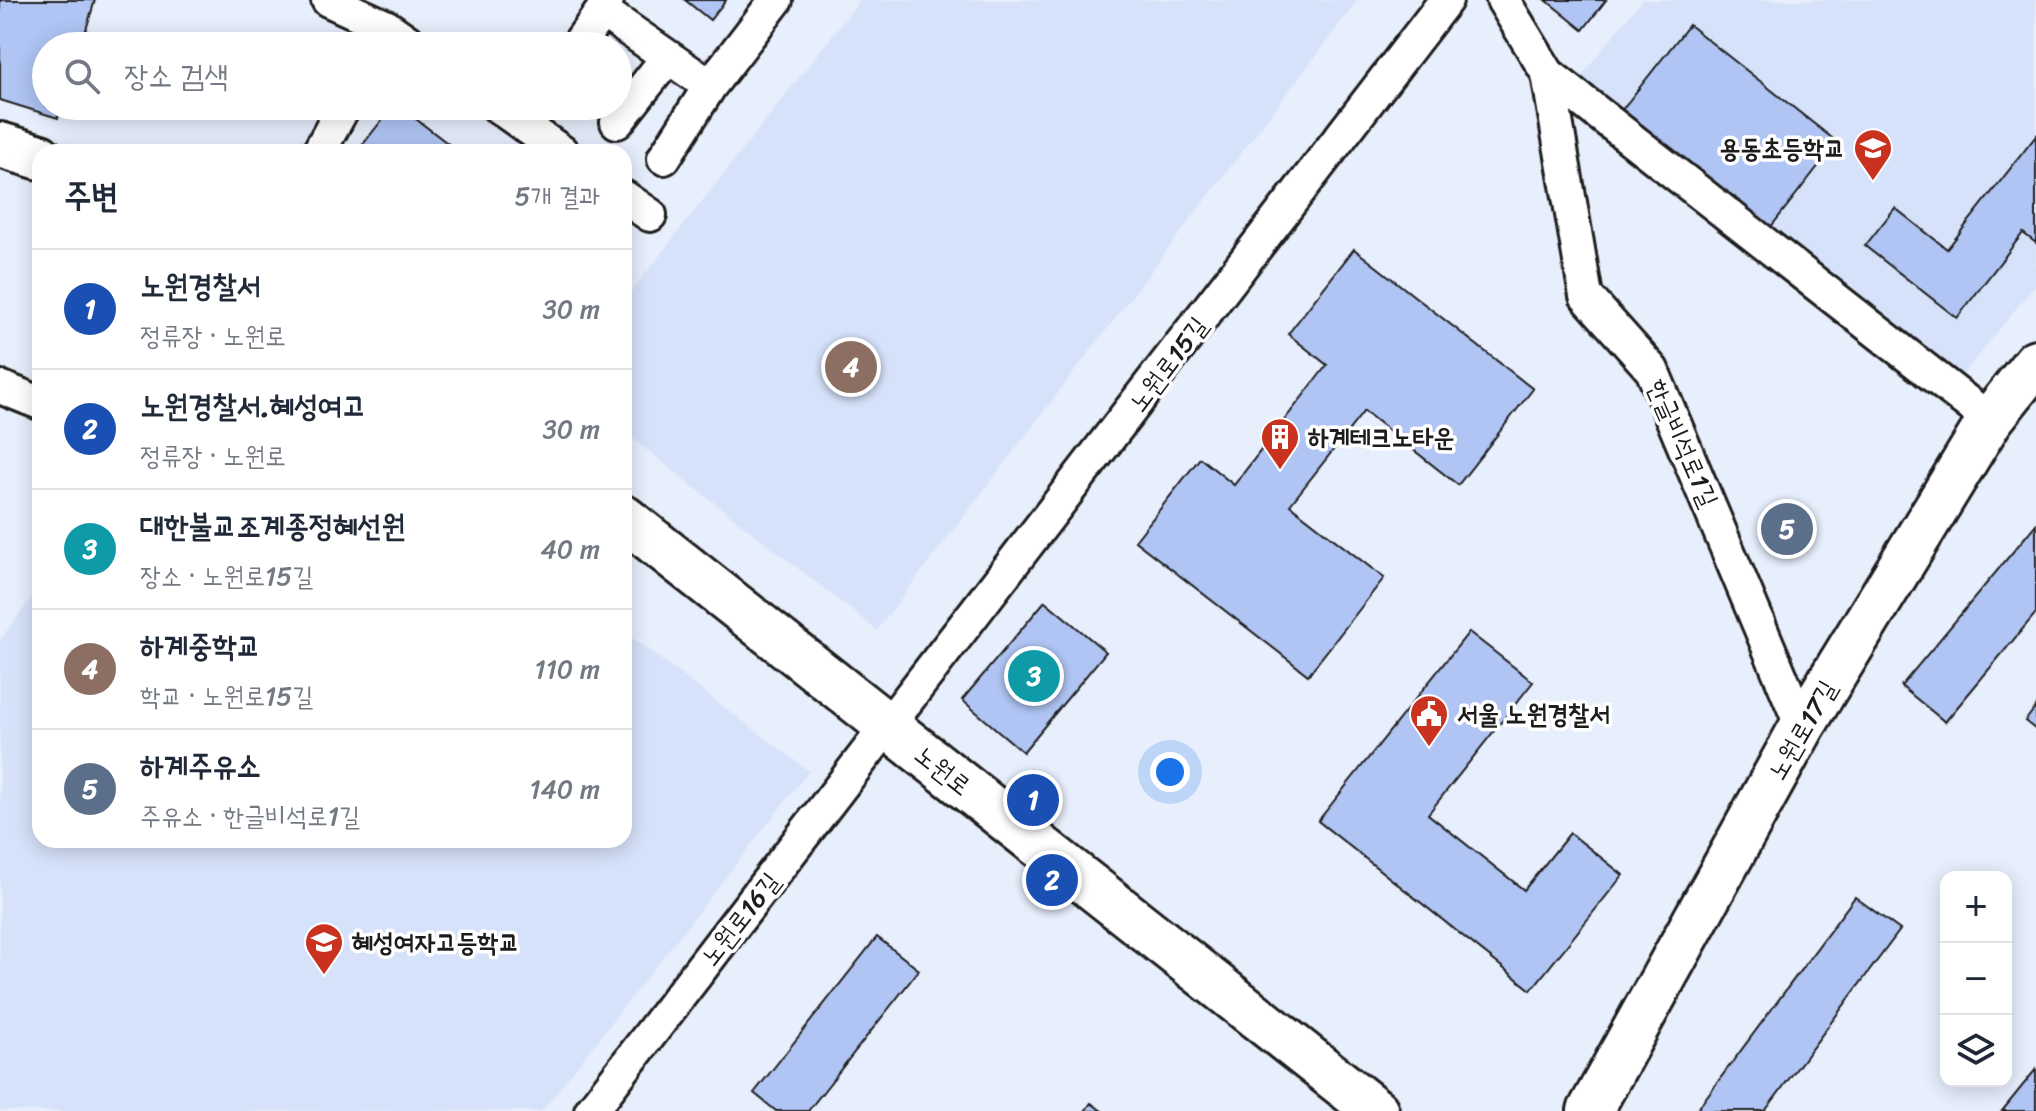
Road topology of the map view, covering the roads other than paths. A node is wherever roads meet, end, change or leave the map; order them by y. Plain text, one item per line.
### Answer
1 (328, 0) edge
2 (776, 0) edge
3 (1446, 0) edge
4 (1503, 0) edge
5 (604, 6) edge
6 (388, 24) edge
7 (586, 32) edge
8 (668, 57) junction
9 (1548, 74) junction
10 (710, 86) junction
11 (632, 103) edge
12 (336, 120) edge
13 (517, 120) edge
14 (323, 144) edge
15 (551, 144) edge
16 (0, 145) edge
17 (32, 155) edge
18 (664, 158) dead end
19 (2036, 362) edge
20 (0, 387) edge
21 (32, 400) edge
22 (1990, 420) junction
23 (632, 524) edge
24 (1802, 727) junction
25 (889, 728) junction
26 (591, 1111) edge
27 (1376, 1111) edge
28 (1590, 1111) edge

1 - 6 street
2 - 10 street
3 - 25 street, 노원로15길
4 - 9 street, 한글비석로1길
5 - 7 street
5 - 8 street
8 - 10 street
8 - 11 street
9 - 22 street, 한글비석로1길
9 - 24 street, 한글비석로1길
10 - 18 street
12 - 14 street
13 - 15 street
16 - 17 main road
19 - 22 main road, 노원로17길
20 - 21 street
22 - 24 main road, 노원로17길
23 - 25 main road, 노원로
24 - 28 main road, 노원로17길
25 - 26 street, 노원로16길
25 - 27 main road, 노원로

